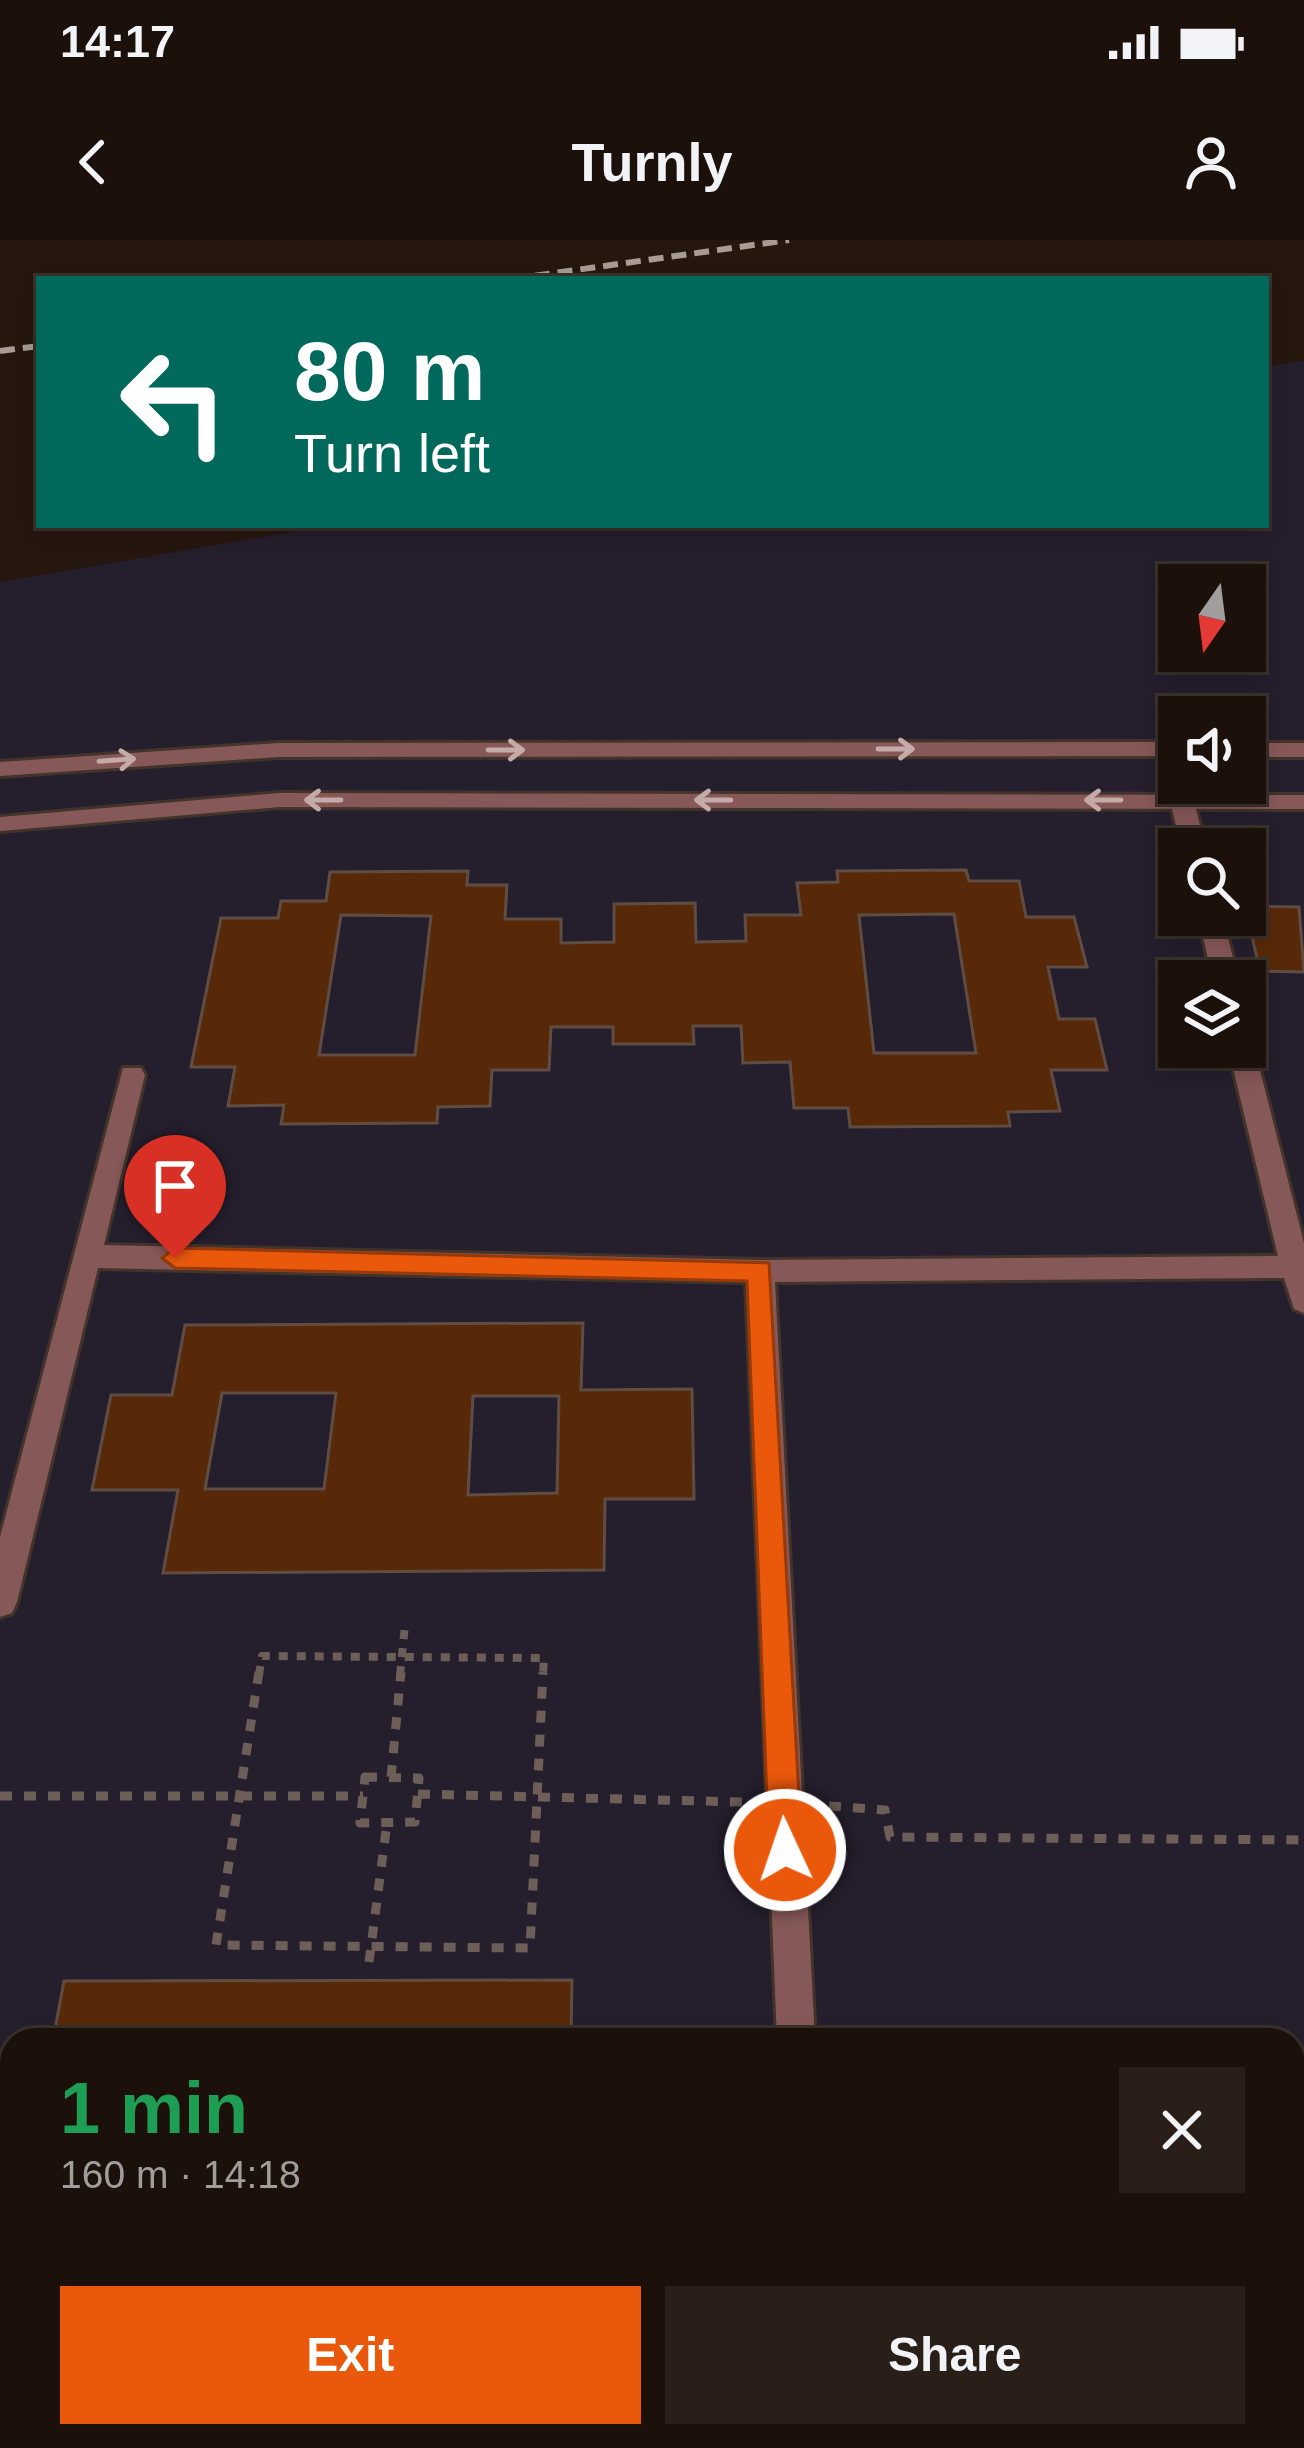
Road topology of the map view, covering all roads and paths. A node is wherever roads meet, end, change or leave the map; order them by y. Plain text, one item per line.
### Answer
1 (1158, 749) edge
2 (1266, 750) edge
3 (1304, 750) edge
4 (12, 794) edge
5 (1158, 800) edge
6 (1266, 801) edge
7 (1304, 802) edge
8 (1246, 1068) edge
9 (132, 1075) dead end
10 (85, 1256) junction
11 (1294, 1267) junction
12 (760, 1270) junction
13 (1304, 1301) edge
14 (0, 1602) edge
15 (405, 1625) dead end
16 (402, 1657) junction
17 (392, 1777) junction
18 (418, 1794) junction
19 (0, 1796) edge
20 (240, 1796) junction
21 (363, 1796) junction
22 (538, 1798) junction
23 (783, 1803) junction
24 (387, 1823) junction
25 (1304, 1840) edge
26 (372, 1946) junction
27 (369, 1962) dead end
28 (795, 2028) edge

4 -> 1 street
2 - 3 street
5 -> 4 street
6 - 7 street
8 - 11 street
9 - 10 street
10 - 12 street
10 - 14 street
11 - 12 street
11 - 13 street
12 - 23 street
15 - 16 path
16 - 17 path
16 - 20 path
16 - 22 path
17 - 18 path
17 - 21 path
18 - 22 path
18 - 24 path
19 - 20 path
20 - 21 path
20 - 26 path
21 - 24 path
22 - 23 path
22 - 26 path
23 - 25 path
23 - 28 street
24 - 26 path
26 - 27 path

